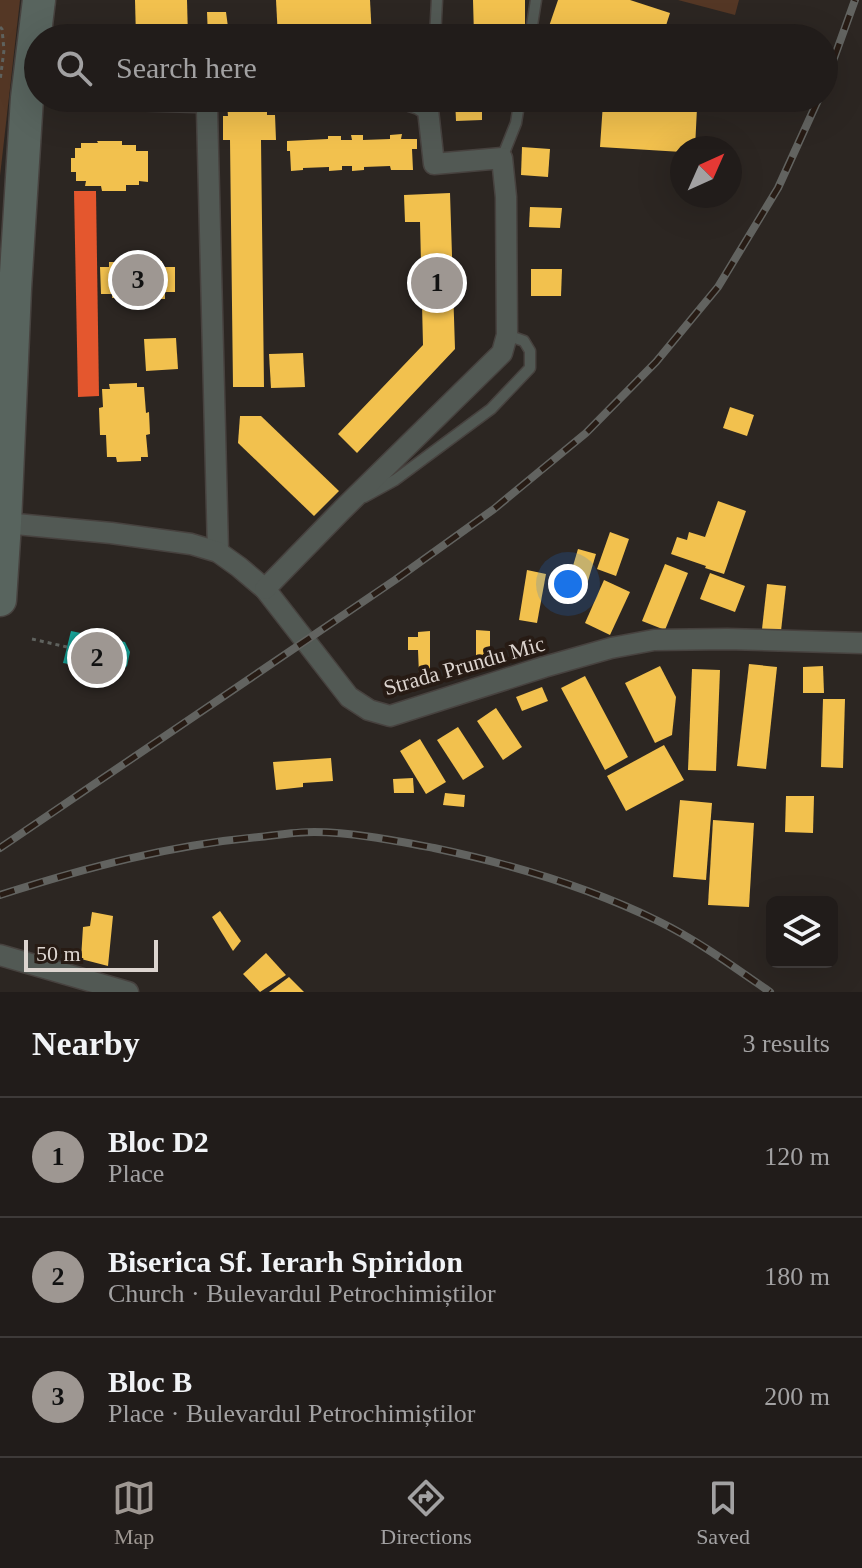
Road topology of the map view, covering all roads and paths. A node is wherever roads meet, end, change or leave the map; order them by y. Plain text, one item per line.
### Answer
1 (39, 0) edge
2 (437, 0) edge
3 (536, 0) edge
4 (38, 24) edge
5 (436, 24) edge
6 (532, 24) edge
7 (0, 27) edge
8 (1, 63) edge
9 (0, 81) edge
10 (31, 112) edge
11 (207, 112) edge
12 (431, 112) edge
13 (518, 112) edge
14 (502, 158) junction
15 (8, 288) edge
16 (507, 335) junction
17 (342, 510) junction
18 (5, 523) junction
19 (218, 552) junction
20 (265, 589) junction
21 (0, 600) edge
22 (32, 639) dead end
23 (862, 643) edge
24 (67, 647) dead end
25 (0, 955) edge
26 (128, 992) edge

1 - 4 main road
2 - 5 lane
3 - 6 lane
7 - 8 path
8 - 9 path
10 - 15 main road
11 - 19 street
12 - 14 street
13 - 14 lane
14 - 16 street
15 - 18 main road
16 - 17 street
16 - 17 lane
17 - 20 street
18 - 19 street, Strada Prundu Mic
18 - 21 main road
19 - 20 street, Strada Prundu Mic
20 - 23 street, Strada Prundu Mic
22 - 24 path
25 - 26 street

